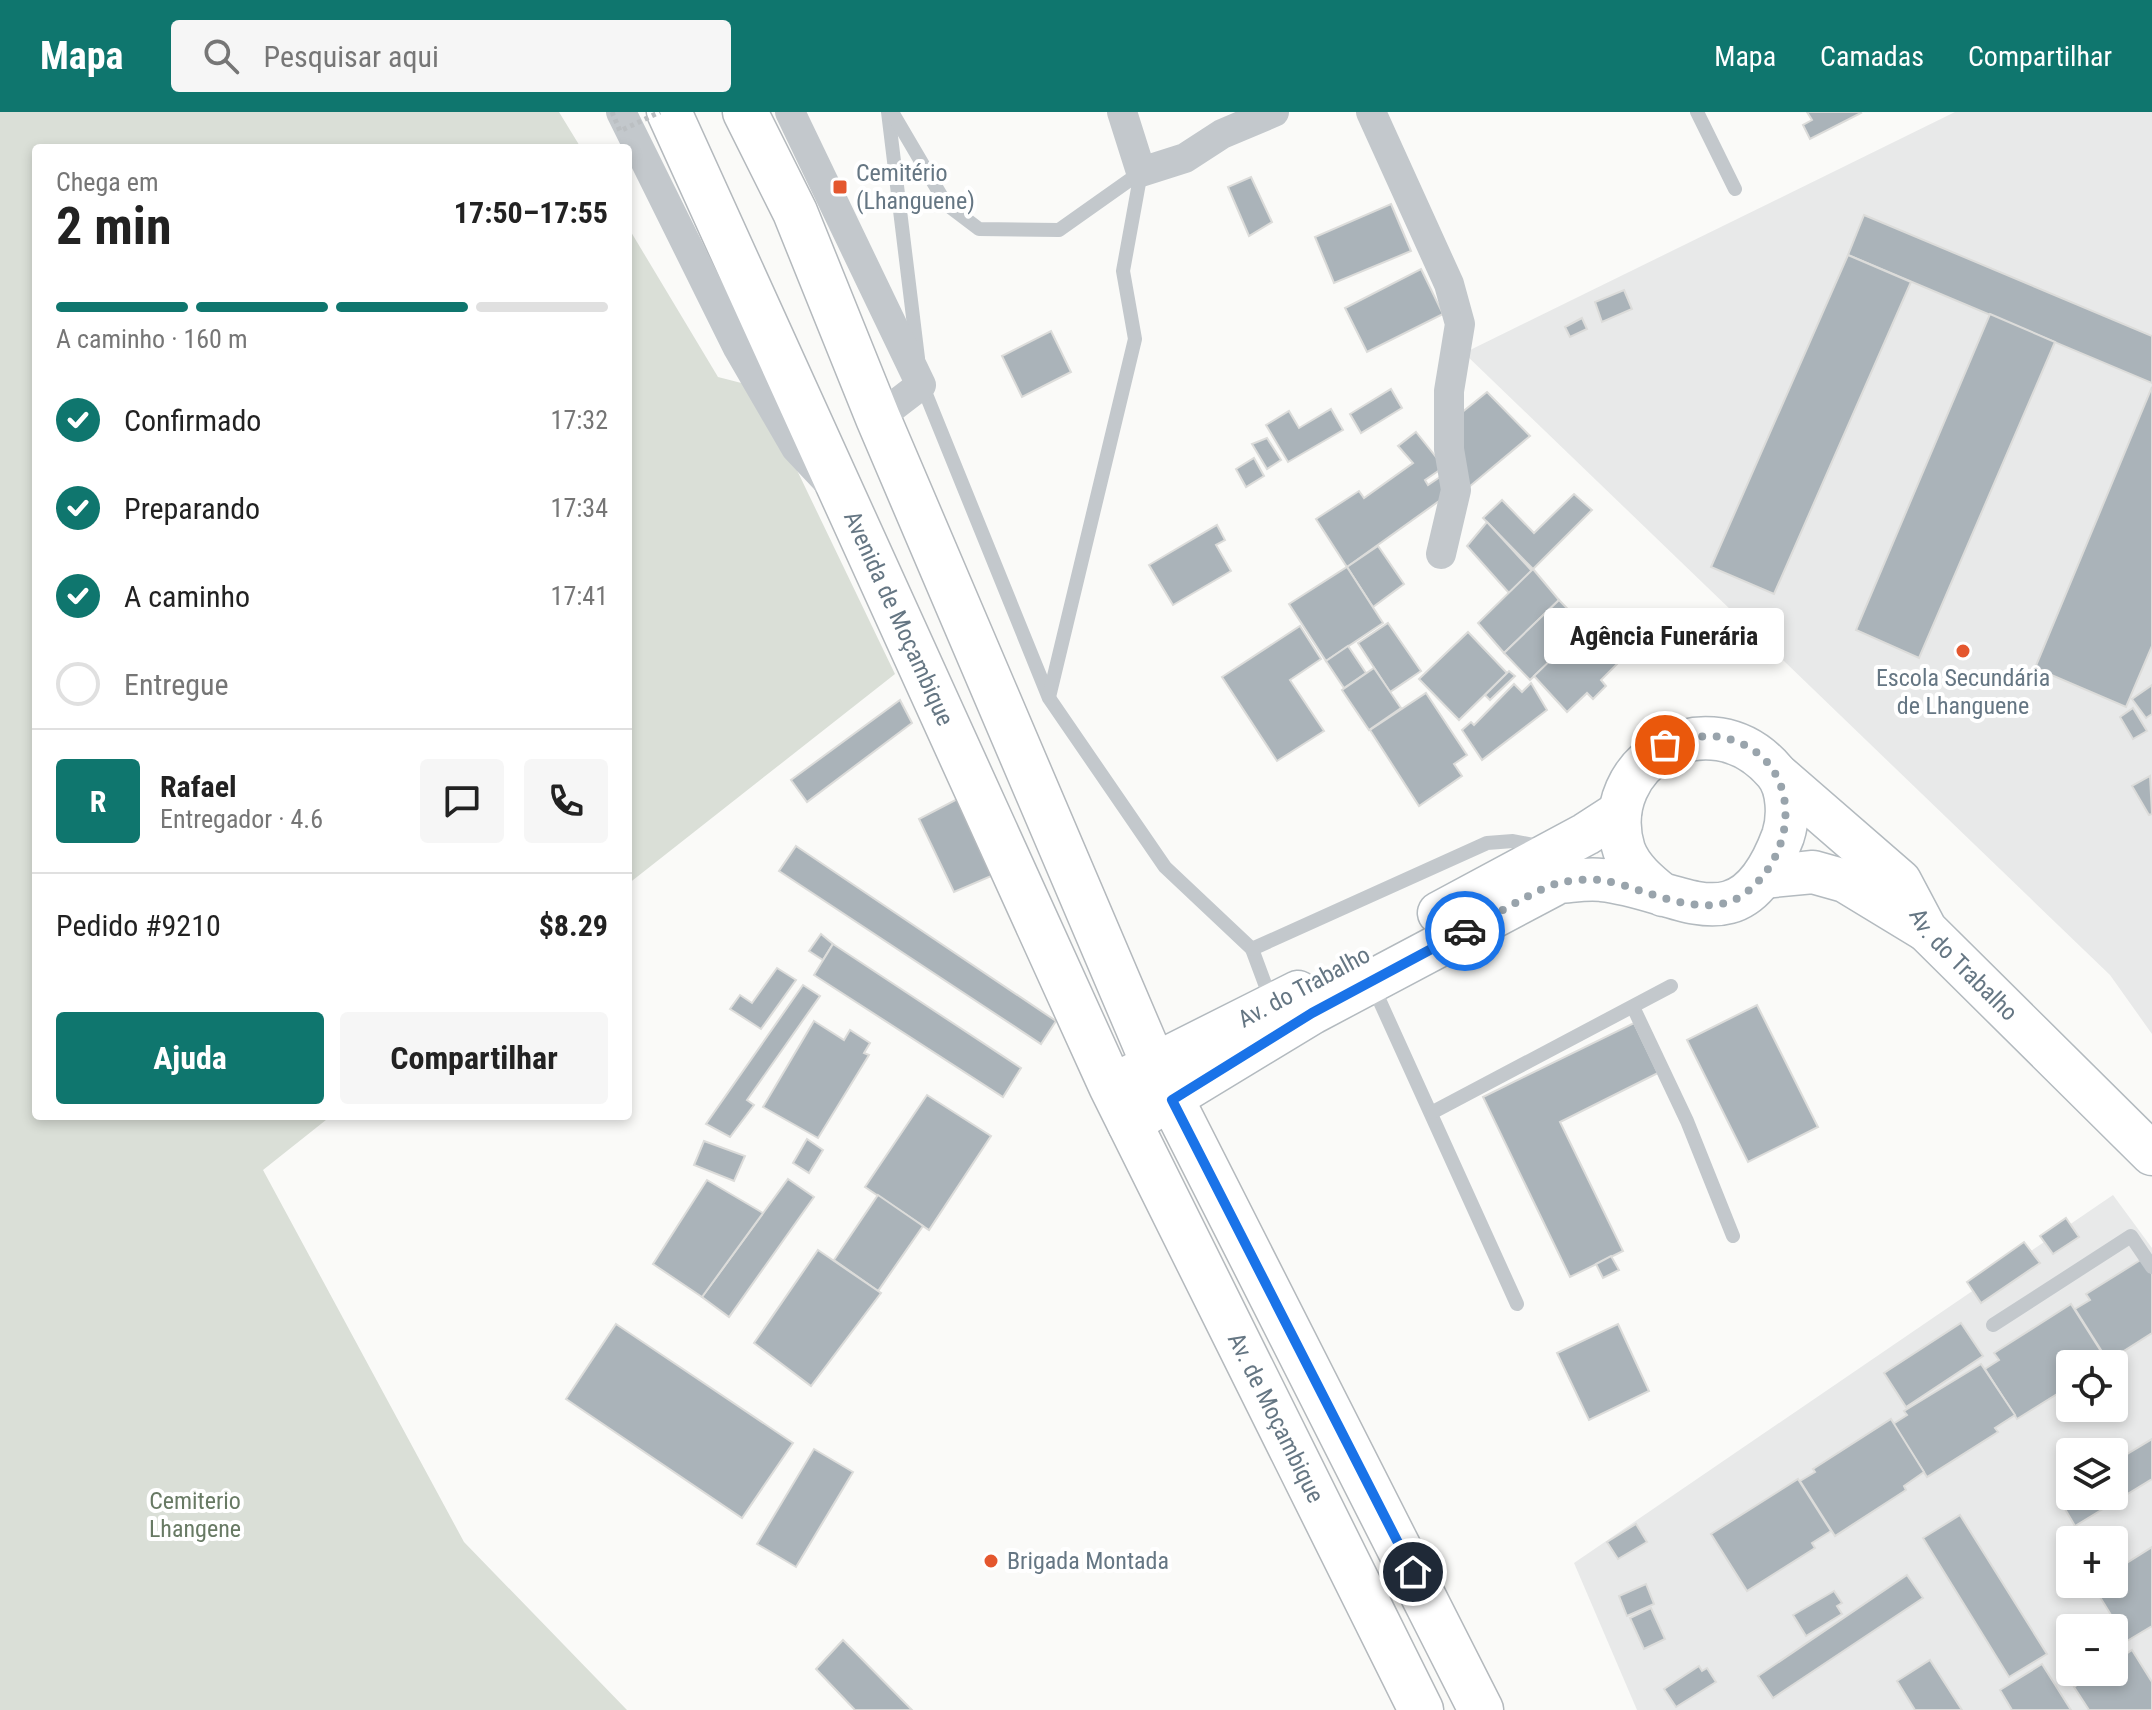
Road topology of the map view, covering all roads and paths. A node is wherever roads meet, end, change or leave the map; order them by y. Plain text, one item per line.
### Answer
1 (612, 112) edge
2 (621, 112) edge
3 (660, 112) edge
4 (669, 112) edge
5 (745, 112) edge
6 (790, 112) edge
7 (890, 112) edge
8 (1122, 112) edge
9 (1274, 112) edge
10 (1371, 112) edge
11 (1697, 112) edge
12 (1141, 172) junction
13 (1735, 189) dead end
14 (921, 385) junction
15 (878, 418) junction
16 (840, 493) junction
17 (1441, 554) dead end
18 (1049, 698) junction
19 (1779, 776) junction
20 (1620, 812) junction
21 (1555, 849) junction
22 (1763, 877) junction
23 (1663, 895) junction
24 (1926, 930) junction
25 (1252, 949) junction
26 (1371, 981) junction
27 (1671, 986) dead end
28 (1273, 1006) junction
29 (1634, 1009) junction
30 (1162, 1081) junction
31 (1120, 1105) junction
32 (1433, 1112) junction
33 (2152, 1154) edge
34 (1733, 1236) dead end
35 (2152, 1267) edge
36 (1517, 1304) dead end
37 (1993, 1325) dead end
38 (1421, 1710) edge
39 (1481, 1710) edge

1 - 3 path, bridge
2 - 16 street
4 - 16 highway, Avenida de Moçambique
5 - 15 highway
6 - 14 street
7 - 12 lane
7 - 14 lane
8 - 12 street
9 - 12 street
10 - 17 street
11 - 13 lane
12 - 18 lane
14 - 15 street
14 - 18 lane
15 - 30 highway
16 - 31 highway, Avenida de Moçambique
18 - 25 lane
19 - 20 main road
19 - 22 main road
19 - 24 main road, Av. do Trabalho
20 - 21 main road, Av. do Trabalho
20 - 23 main road
21 - 25 lane
21 - 28 main road, Av. do Trabalho
22 - 23 main road
22 - 24 main road
23 - 26 main road
24 - 33 main road, Av. do Trabalho
25 - 28 lane
26 - 30 main road
26 - 32 lane
27 - 29 lane
28 - 30 main road, Av. do Trabalho
29 - 32 lane
29 - 34 lane
30 - 31 main road
30 - 39 highway
31 - 38 highway, Av. de Moçambique
32 - 36 lane
35 - 37 lane

